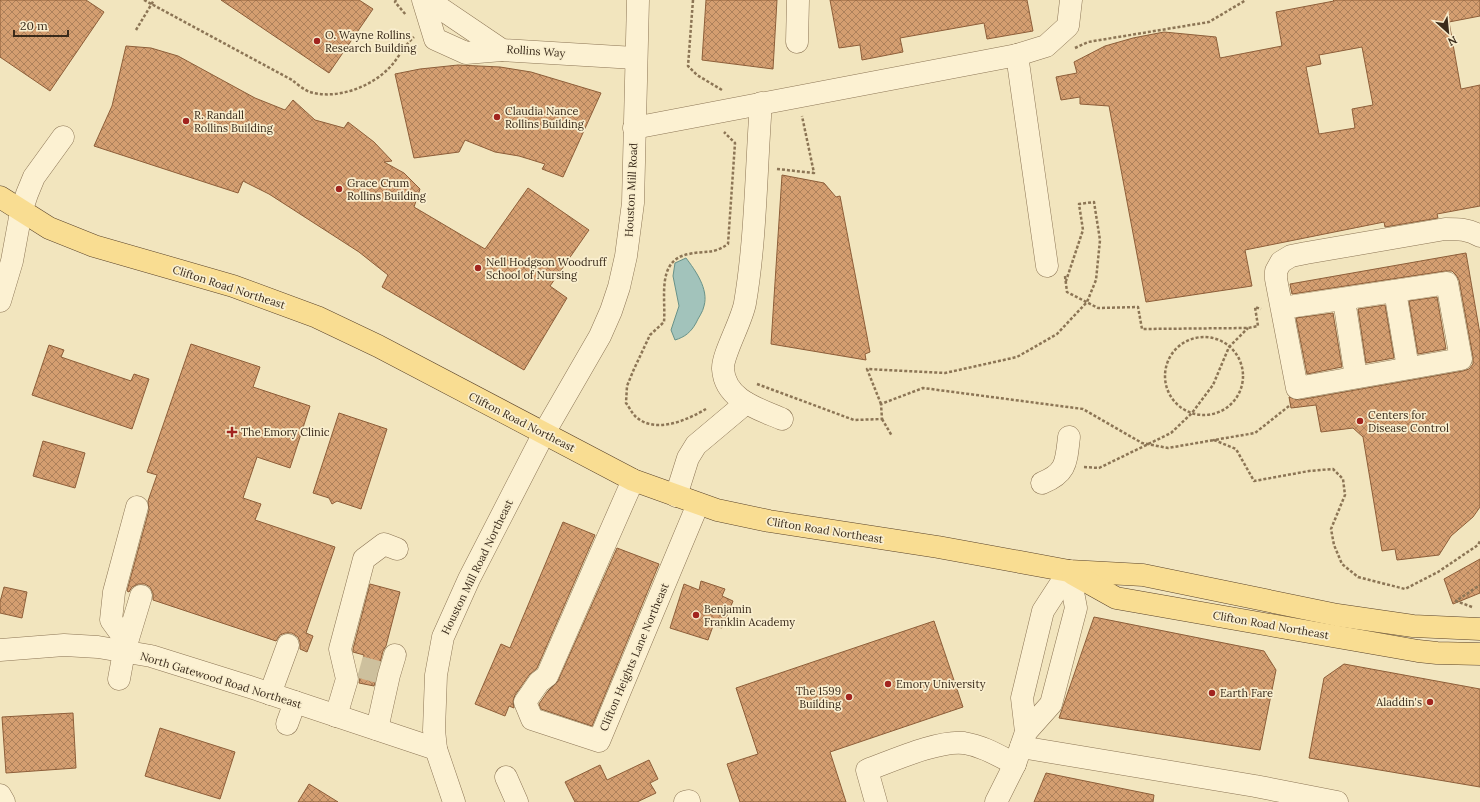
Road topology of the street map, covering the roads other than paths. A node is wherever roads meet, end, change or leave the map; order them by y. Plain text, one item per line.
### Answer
1 (423, 0) edge
2 (428, 0) edge
3 (638, 0) edge
4 (798, 0) edge
5 (1071, 0) edge
6 (796, 42) dead end
7 (502, 50) junction
8 (1017, 55) junction
9 (635, 58) junction
10 (761, 103) junction
11 (634, 128) junction
12 (63, 137) dead end
13 (0, 197) edge
14 (22, 212) junction
15 (1480, 236) edge
16 (1056, 270) road end
17 (1395, 291) junction
18 (1344, 300) junction
19 (0, 301) edge
20 (1272, 312) junction
21 (1408, 368) junction
22 (1356, 377) junction
23 (739, 398) junction
24 (782, 419) dead end
25 (544, 433) junction
26 (1069, 437) dead end
27 (633, 480) junction
28 (1042, 483) dead end
29 (676, 496) junction
30 (698, 504) junction
31 (137, 507) dead end
32 (397, 549) dead end
33 (1069, 571) junction
34 (141, 596) dead end
35 (1480, 629) edge
36 (288, 645) dead end
37 (126, 647) junction
38 (0, 650) edge
39 (1480, 654) edge
40 (389, 668) dead end
41 (119, 679) dead end
42 (270, 694) junction
43 (295, 702) junction
44 (336, 716) junction
45 (287, 724) dead end
46 (377, 729) junction
47 (1021, 748) junction
48 (436, 749) junction
49 (506, 777) dead end
50 (0, 795) edge
51 (4, 802) edge
52 (454, 802) edge
53 (517, 802) edge
54 (876, 802) edge
55 (996, 802) edge
56 (1337, 802) edge

1 - 7 street
2 - 7 street, Rollins Way
3 - 9 street, Houston Mill Road
4 - 6 street
5 - 8 street
7 - 9 street, Rollins Way
8 - 10 street
8 - 16 street
9 - 11 street, Houston Mill Road
10 - 11 street
10 - 23 street
11 - 25 street, Houston Mill Road
12 - 14 street
13 - 14 main road, Clifton Road Northeast
14 - 19 street
14 - 25 main road, Clifton Road Northeast
15 - 20 street
17 - 18 street
17 - 21 street
17 - 21 street
18 - 20 street
18 - 22 street
20 - 22 street
21 - 22 street
23 - 24 street
23 - 29 street
25 - 27 main road, Clifton Road Northeast
25 - 48 street, Houston Mill Road Northeast
26 - 28 street
27 - 29 main road, Clifton Road Northeast
27 - 30 street, Clifton Heights Lane Northeast
29 - 30 main road, Clifton Road Northeast
30 - 33 main road, Clifton Road Northeast
31 - 37 street
32 - 44 street
33 - 35 main road, Clifton Road Northeast
33 - 39 main road, Clifton Road Northeast
33 - 47 street
33 - 47 street
34 - 37 street
36 - 42 street
37 - 38 street, North Gatewood Road Northeast
37 - 41 street
37 - 42 street, North Gatewood Road Northeast
40 - 46 street
42 - 43 street, North Gatewood Road Northeast
43 - 44 street, North Gatewood Road Northeast
43 - 45 street
44 - 46 street, North Gatewood Road Northeast
46 - 48 street, North Gatewood Road Northeast
47 - 54 street
47 - 55 street
47 - 56 street
48 - 52 street, Houston Mill Road Northeast
49 - 53 street
50 - 51 street

